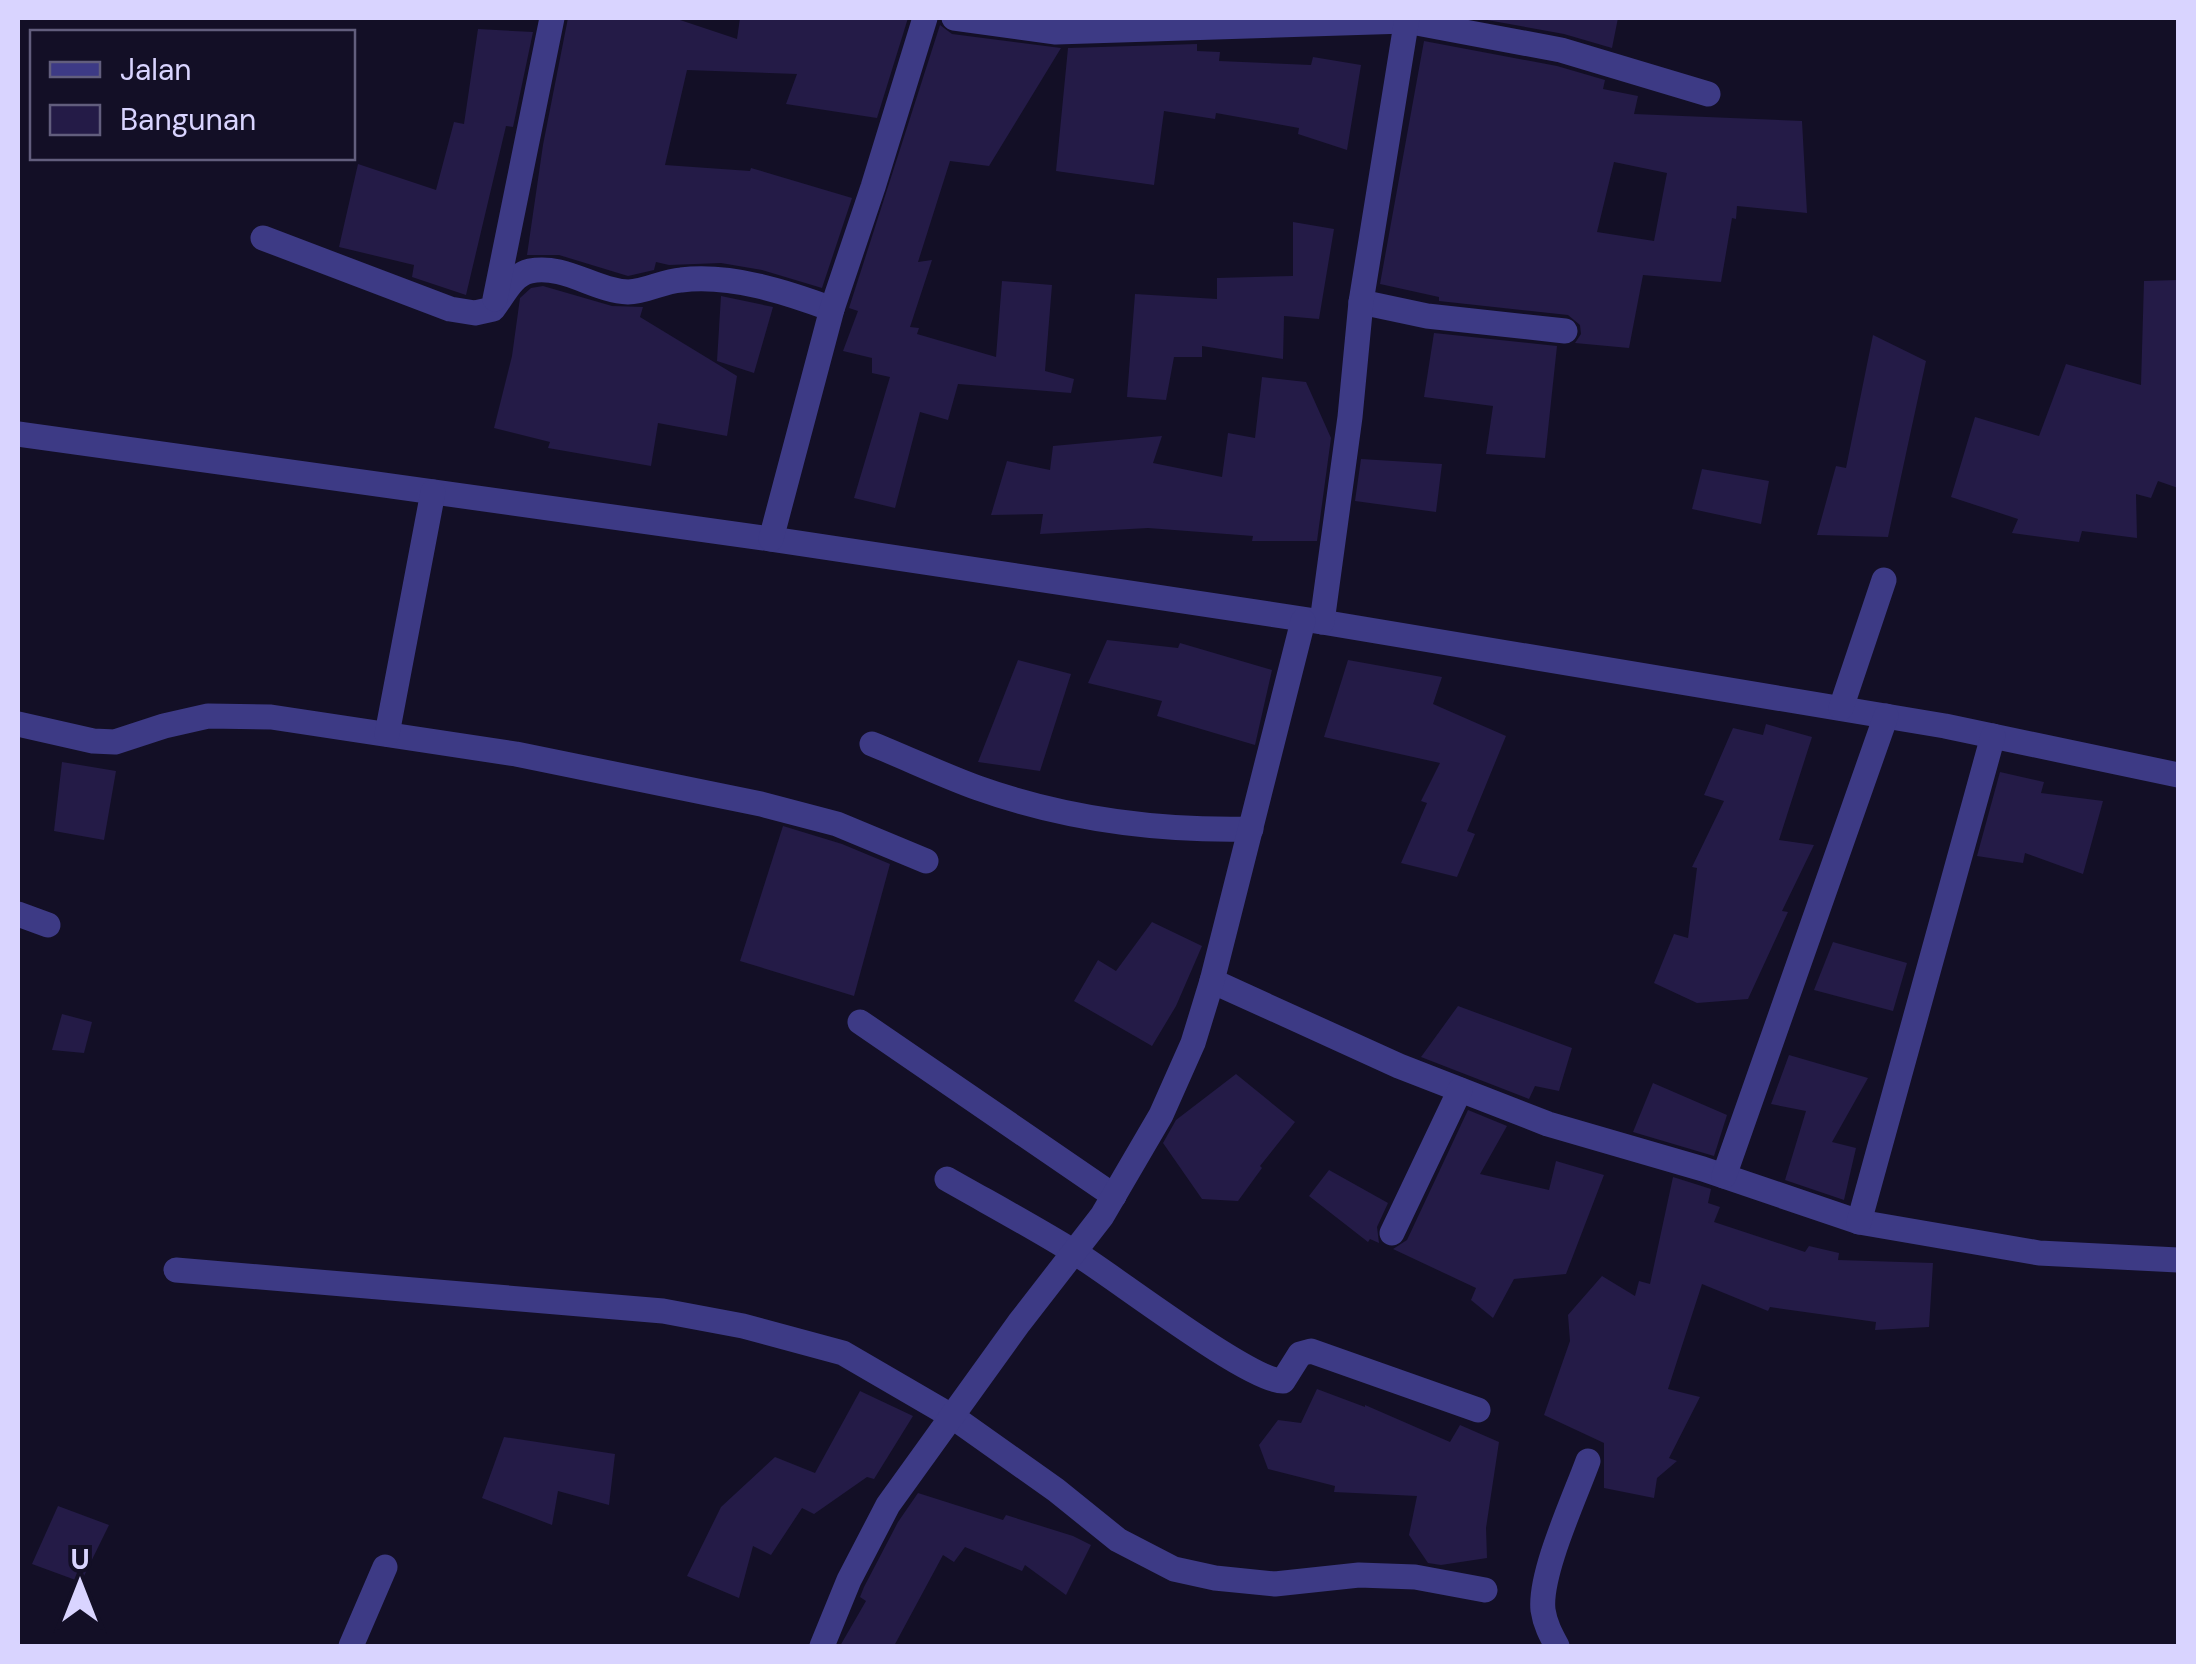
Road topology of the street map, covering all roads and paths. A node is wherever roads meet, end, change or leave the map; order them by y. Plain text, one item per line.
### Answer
1 (552, 18) edge
2 (925, 18) edge
3 (954, 18) edge
4 (1406, 19) edge
5 (1708, 94) dead end
6 (262, 238) dead end
7 (1361, 302) junction
8 (493, 308) junction
9 (832, 309) junction
10 (1565, 331) dead end
11 (18, 434) edge
12 (433, 492) junction
13 (771, 540) junction
14 (1884, 580) dead end
15 (1312, 622) junction
16 (1841, 708) junction
17 (1886, 716) junction
18 (18, 724) edge
19 (386, 734) junction
20 (1993, 736) junction
21 (872, 744) dead end
22 (2178, 775) edge
23 (1250, 829) junction
24 (926, 861) dead end
25 (18, 914) edge
26 (48, 925) dead end
27 (1212, 981) junction
28 (860, 1022) dead end
29 (1460, 1090) junction
30 (1724, 1176) junction
31 (947, 1179) dead end
32 (1114, 1196) junction
33 (1859, 1222) junction
34 (1392, 1233) dead end
35 (1076, 1253) junction
36 (2178, 1260) edge
37 (176, 1270) dead end
38 (1478, 1410) dead end
39 (953, 1417) junction
40 (1588, 1460) dead end
41 (385, 1567) dead end
42 (1485, 1590) dead end
43 (351, 1646) edge
44 (822, 1646) edge
45 (1557, 1646) edge

1 - 8 street
2 - 9 street
3 - 4 street
4 - 5 street
4 - 7 street
6 - 8 street
7 - 10 street
7 - 15 street
8 - 9 street
9 - 13 street
11 - 12 street
12 - 13 street
12 - 19 street
13 - 15 street
14 - 16 street
15 - 16 street
15 - 23 street
16 - 17 street
17 - 20 street
17 - 30 street
18 - 19 street
19 - 24 street
20 - 22 street
20 - 33 street
21 - 23 street
23 - 27 street
25 - 26 street
27 - 29 street
27 - 32 street
28 - 32 street
29 - 30 street
29 - 34 street
30 - 33 street
31 - 35 street
32 - 35 street
33 - 36 street
35 - 38 street
35 - 39 street
37 - 39 street
39 - 42 street
39 - 44 street
40 - 45 street
41 - 43 street

